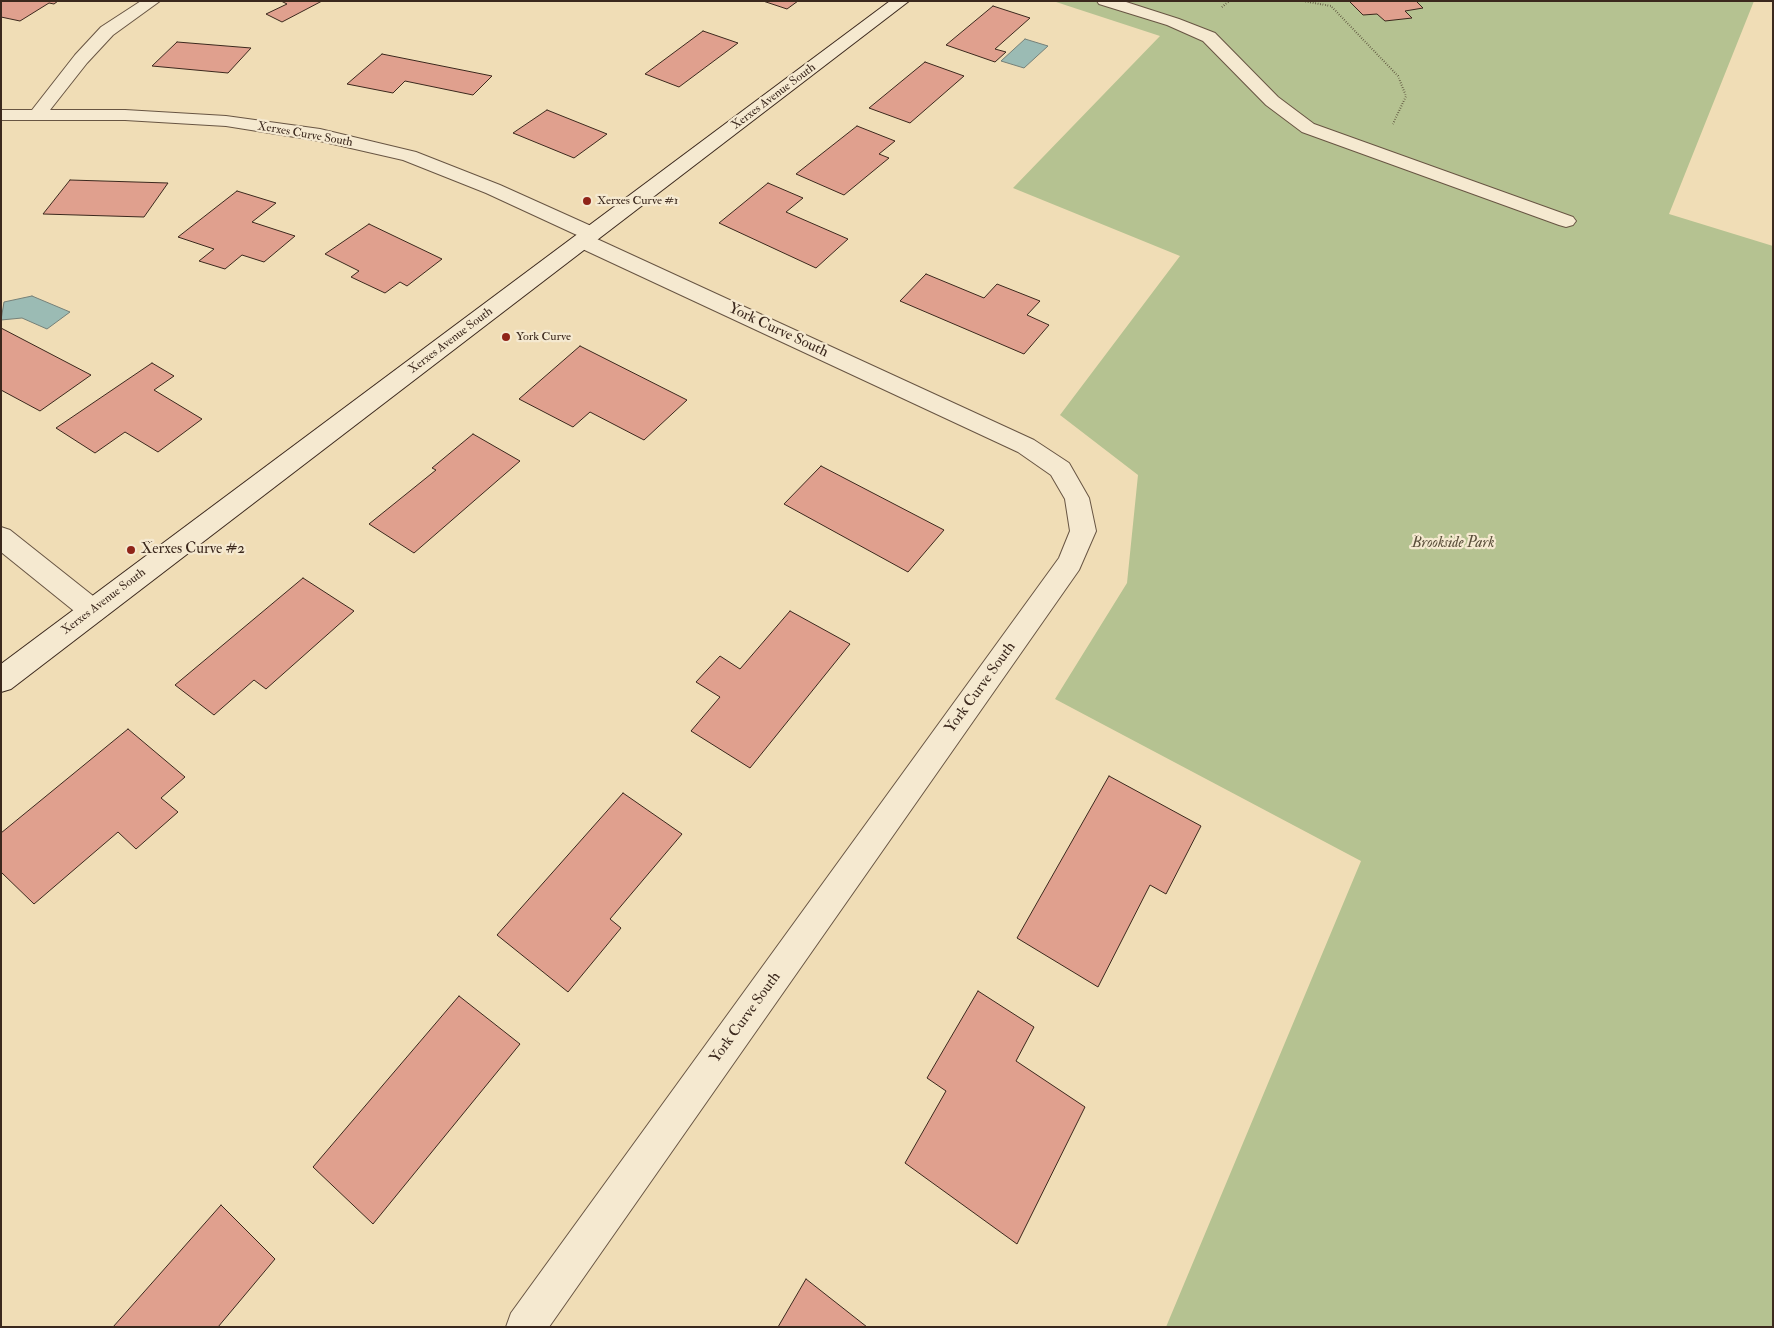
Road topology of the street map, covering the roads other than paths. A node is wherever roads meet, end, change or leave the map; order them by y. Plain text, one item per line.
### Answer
1 (152, 1) edge
2 (901, 1) edge
3 (1105, 1) edge
4 (1, 115) edge
5 (36, 116) junction
6 (1566, 221) dead end
7 (588, 238) junction
8 (1, 537) edge
9 (93, 611) junction
10 (1, 680) edge
11 (526, 1327) edge

1 - 5 street
2 - 7 street, Xerxes Avenue South
3 - 6 street
4 - 5 street, Xerxes Curve South
5 - 7 street, Xerxes Curve South
7 - 9 street, Xerxes Avenue South
7 - 11 street, York Curve South
8 - 9 street
9 - 10 street, Xerxes Avenue South

